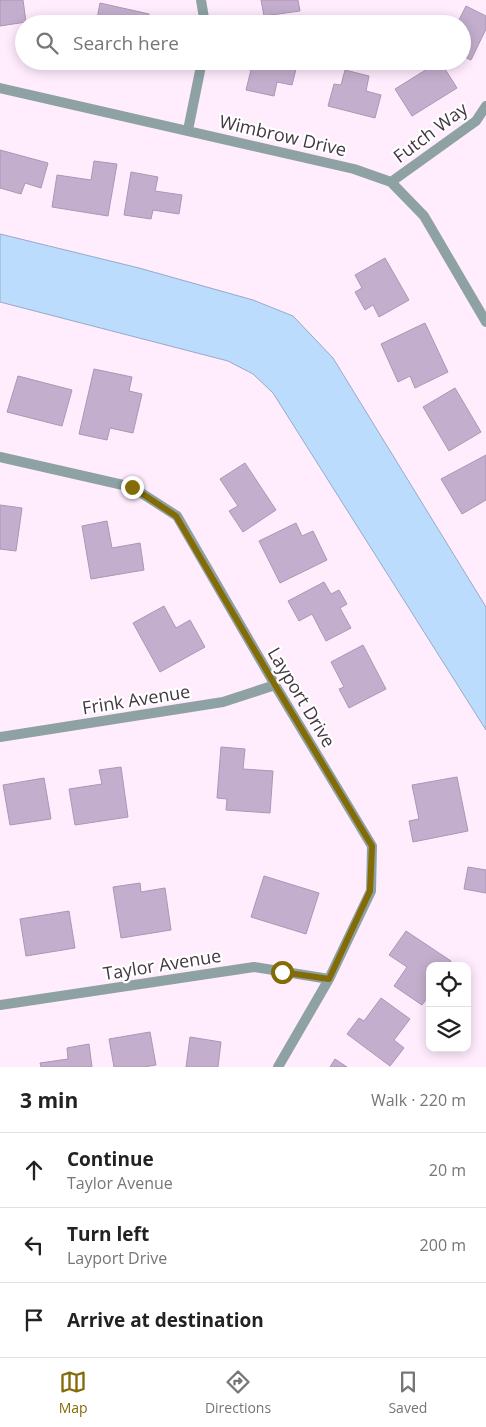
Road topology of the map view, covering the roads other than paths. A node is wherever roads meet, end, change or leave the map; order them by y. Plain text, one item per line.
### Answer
1 (201, 0) edge
2 (204, 15) edge
3 (200, 70) edge
4 (0, 88) edge
5 (486, 106) edge
6 (188, 130) junction
7 (391, 182) junction
8 (486, 322) edge
9 (0, 457) edge
10 (275, 685) junction
11 (0, 737) edge
12 (329, 979) junction
13 (0, 1005) edge
14 (278, 1067) edge

1 - 2 street
3 - 6 street
4 - 6 street, Wimbrow Drive
5 - 7 street, Futch Way
6 - 7 street, Wimbrow Drive
7 - 8 street, Wimbrow Drive
9 - 10 street, Layport Drive
10 - 11 street, Frink Avenue
10 - 12 street, Layport Drive
12 - 13 street, Taylor Avenue
12 - 14 street, Layport Drive

